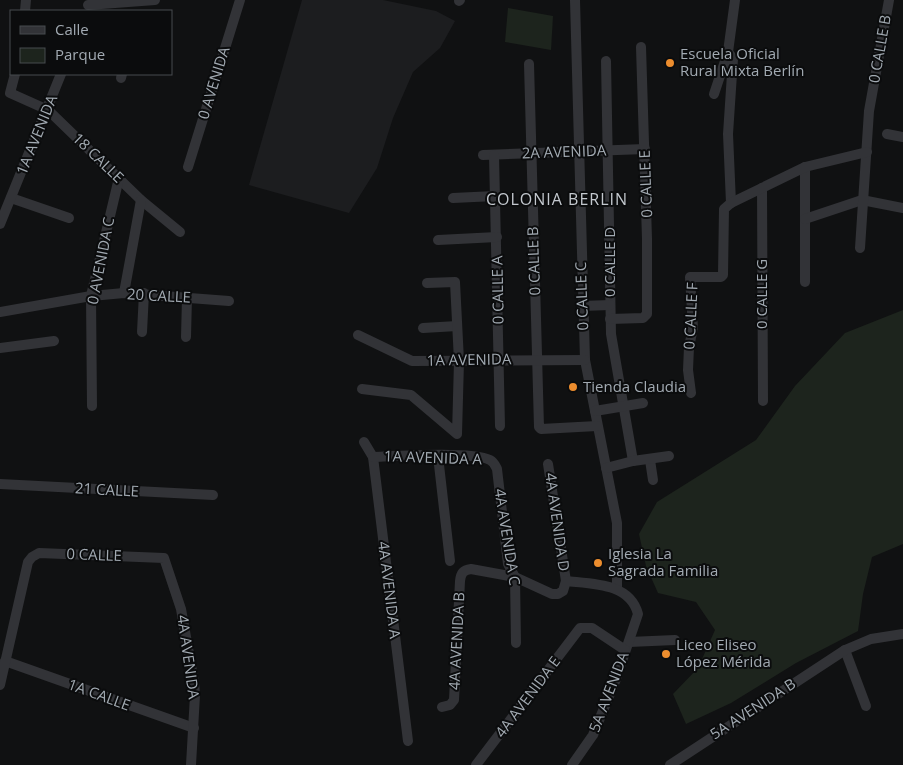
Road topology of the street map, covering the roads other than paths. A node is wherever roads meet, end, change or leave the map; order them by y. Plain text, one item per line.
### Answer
1 (240, 0) edge
2 (575, 0) edge
3 (735, 0) edge
4 (889, 0) edge
5 (147, 4) edge
6 (87, 5) edge
7 (641, 47) dead end
8 (728, 52) junction
9 (606, 62) dead end
10 (529, 64) dead end
11 (15, 75) edge
12 (61, 75) edge
13 (714, 94) dead end
14 (48, 110) junction
15 (888, 134) dead end
16 (903, 137) edge
17 (645, 149) junction
18 (609, 150) junction
19 (579, 151) junction
20 (867, 152) junction
21 (531, 153) junction
22 (483, 155) dead end
23 (494, 155) junction
24 (188, 166) dead end
25 (805, 167) junction
26 (119, 178) junction
27 (762, 188) junction
28 (495, 196) junction
29 (11, 198) junction
30 (453, 198) dead end
31 (141, 200) junction
32 (862, 200) junction
33 (728, 206) junction
34 (903, 208) edge
35 (69, 218) dead end
36 (805, 218) junction
37 (0, 224) edge
38 (180, 232) dead end
39 (497, 237) junction
40 (438, 240) dead end
41 (860, 248) dead end
42 (805, 282) dead end
43 (427, 283) dead end
44 (124, 293) junction
45 (144, 293) junction
46 (91, 296) junction
47 (188, 297) junction
48 (229, 301) dead end
49 (610, 305) junction
50 (582, 306) junction
51 (0, 312) edge
52 (610, 319) junction
53 (457, 326) junction
54 (422, 328) dead end
55 (142, 332) dead end
56 (358, 336) dead end
57 (186, 337) dead end
58 (54, 341) dead end
59 (0, 348) edge
60 (500, 359) junction
61 (536, 359) junction
62 (585, 360) junction
63 (459, 361) junction
64 (362, 390) dead end
65 (691, 393) dead end
66 (763, 401) dead end
67 (643, 403) dead end
68 (92, 406) dead end
69 (622, 406) junction
70 (595, 411) junction
71 (500, 426) dead end
72 (597, 426) junction
73 (364, 442) dead end
74 (438, 456) junction
75 (669, 456) dead end
76 (373, 457) junction
77 (650, 460) junction
78 (632, 461) junction
79 (492, 462) joint
80 (548, 464) dead end
81 (606, 468) junction
82 (653, 480) dead end
83 (0, 484) edge
84 (214, 496) dead end
85 (158, 557) joint
86 (450, 561) dead end
87 (515, 577) junction
88 (566, 581) junction
89 (617, 589) junction
90 (903, 634) edge
91 (675, 640) dead end
92 (516, 643) dead end
93 (627, 646) junction
94 (841, 652) junction
95 (5, 661) junction
96 (0, 685) edge
97 (866, 706) dead end
98 (442, 707) dead end
99 (194, 728) junction
100 (408, 741) dead end
101 (682, 761) edge
102 (191, 765) edge
103 (476, 765) edge
104 (572, 765) edge
105 (670, 765) edge

1 - 24 street, 0 AVENIDA
2 - 19 street, 0 CALLE C
3 - 8 street, 0 CALLE F
4 - 20 street, 0 CALLE B
5 - 6 street
7 - 17 street, 0 CALLE E
8 - 13 street, 0 CALLE F
8 - 33 street, 0 CALLE F
9 - 18 street, 0 CALLE D
10 - 21 street, 0 CALLE B
11 - 14 street, 18 CALLE
12 - 14 street, 1A AVENIDA
14 - 26 street, 18 CALLE
14 - 29 street, 1A AVENIDA
15 - 16 street
17 - 18 street, 2A AVENIDA
17 - 52 street, 0 CALLE E
18 - 19 street, 2A AVENIDA
18 - 49 street, 0 CALLE D
19 - 21 street, 2A AVENIDA
19 - 50 street, 0 CALLE C
20 - 25 street
20 - 32 street, 0 CALLE B
21 - 23 street, 2A AVENIDA
21 - 61 street, 0 CALLE B
22 - 23 street, 2A AVENIDA
23 - 28 street, 0 CALLE A
25 - 27 street
25 - 36 street
26 - 31 street, 18 CALLE
26 - 46 street, 0 AVENIDA C
27 - 33 street
27 - 66 street, 0 CALLE G
28 - 30 street
28 - 39 street, 0 CALLE A
29 - 35 street
29 - 37 street, 1A AVENIDA
31 - 38 street, 18 CALLE
31 - 44 street
32 - 34 street
32 - 36 street
32 - 41 street, 0 CALLE B
33 - 65 street, 0 CALLE F
36 - 42 street
39 - 40 street
39 - 60 street, 0 CALLE A
43 - 53 street
44 - 45 street, 20 CALLE
44 - 46 street, 20 CALLE
45 - 47 street, 20 CALLE
45 - 55 street
46 - 51 street, 20 CALLE
46 - 68 street, 0 AVENIDA C
47 - 48 street, 20 CALLE
47 - 57 street
49 - 50 street
49 - 52 street, 0 CALLE D
50 - 62 street, 0 CALLE C
52 - 69 street, 0 CALLE D
53 - 54 street
53 - 63 street
56 - 63 street, 1A AVENIDA
58 - 59 street
60 - 61 street, 1A AVENIDA
60 - 63 street, 1A AVENIDA
60 - 71 street, 0 CALLE A
61 - 62 street, 1A AVENIDA
61 - 72 street, 0 CALLE B
62 - 70 street, 0 CALLE C
63 - 64 street
67 - 69 street
69 - 70 street
69 - 78 street, 0 CALLE D
70 - 72 street, 0 CALLE C
72 - 81 street, 0 CALLE C
73 - 76 street, 4A AVENIDA A
74 - 76 street, 1A AVENIDA A
74 - 79 street, 1A AVENIDA A
74 - 86 street
75 - 77 street
76 - 100 street, 4A AVENIDA A
77 - 78 street
77 - 82 street
78 - 81 street
79 - 87 street, 4A AVENIDA C
80 - 88 street, 4A AVENIDA D
81 - 89 street, 0 CALLE C
83 - 84 street, 21 CALLE
85 - 95 street, 0 CALLE
85 - 99 street, 4A AVENIDA
87 - 88 street
87 - 92 street, 4A AVENIDA C
87 - 98 street, 4A AVENIDA B
88 - 89 street
89 - 93 street, 5A AVENIDA
90 - 94 street
91 - 93 street
93 - 103 street, 4A AVENIDA E
93 - 104 street, 5A AVENIDA
94 - 97 street
94 - 101 street, 5A AVENIDA B
95 - 96 street
95 - 99 street, 1A CALLE
99 - 102 street, 4A AVENIDA
101 - 105 street, 5A AVENIDA B

